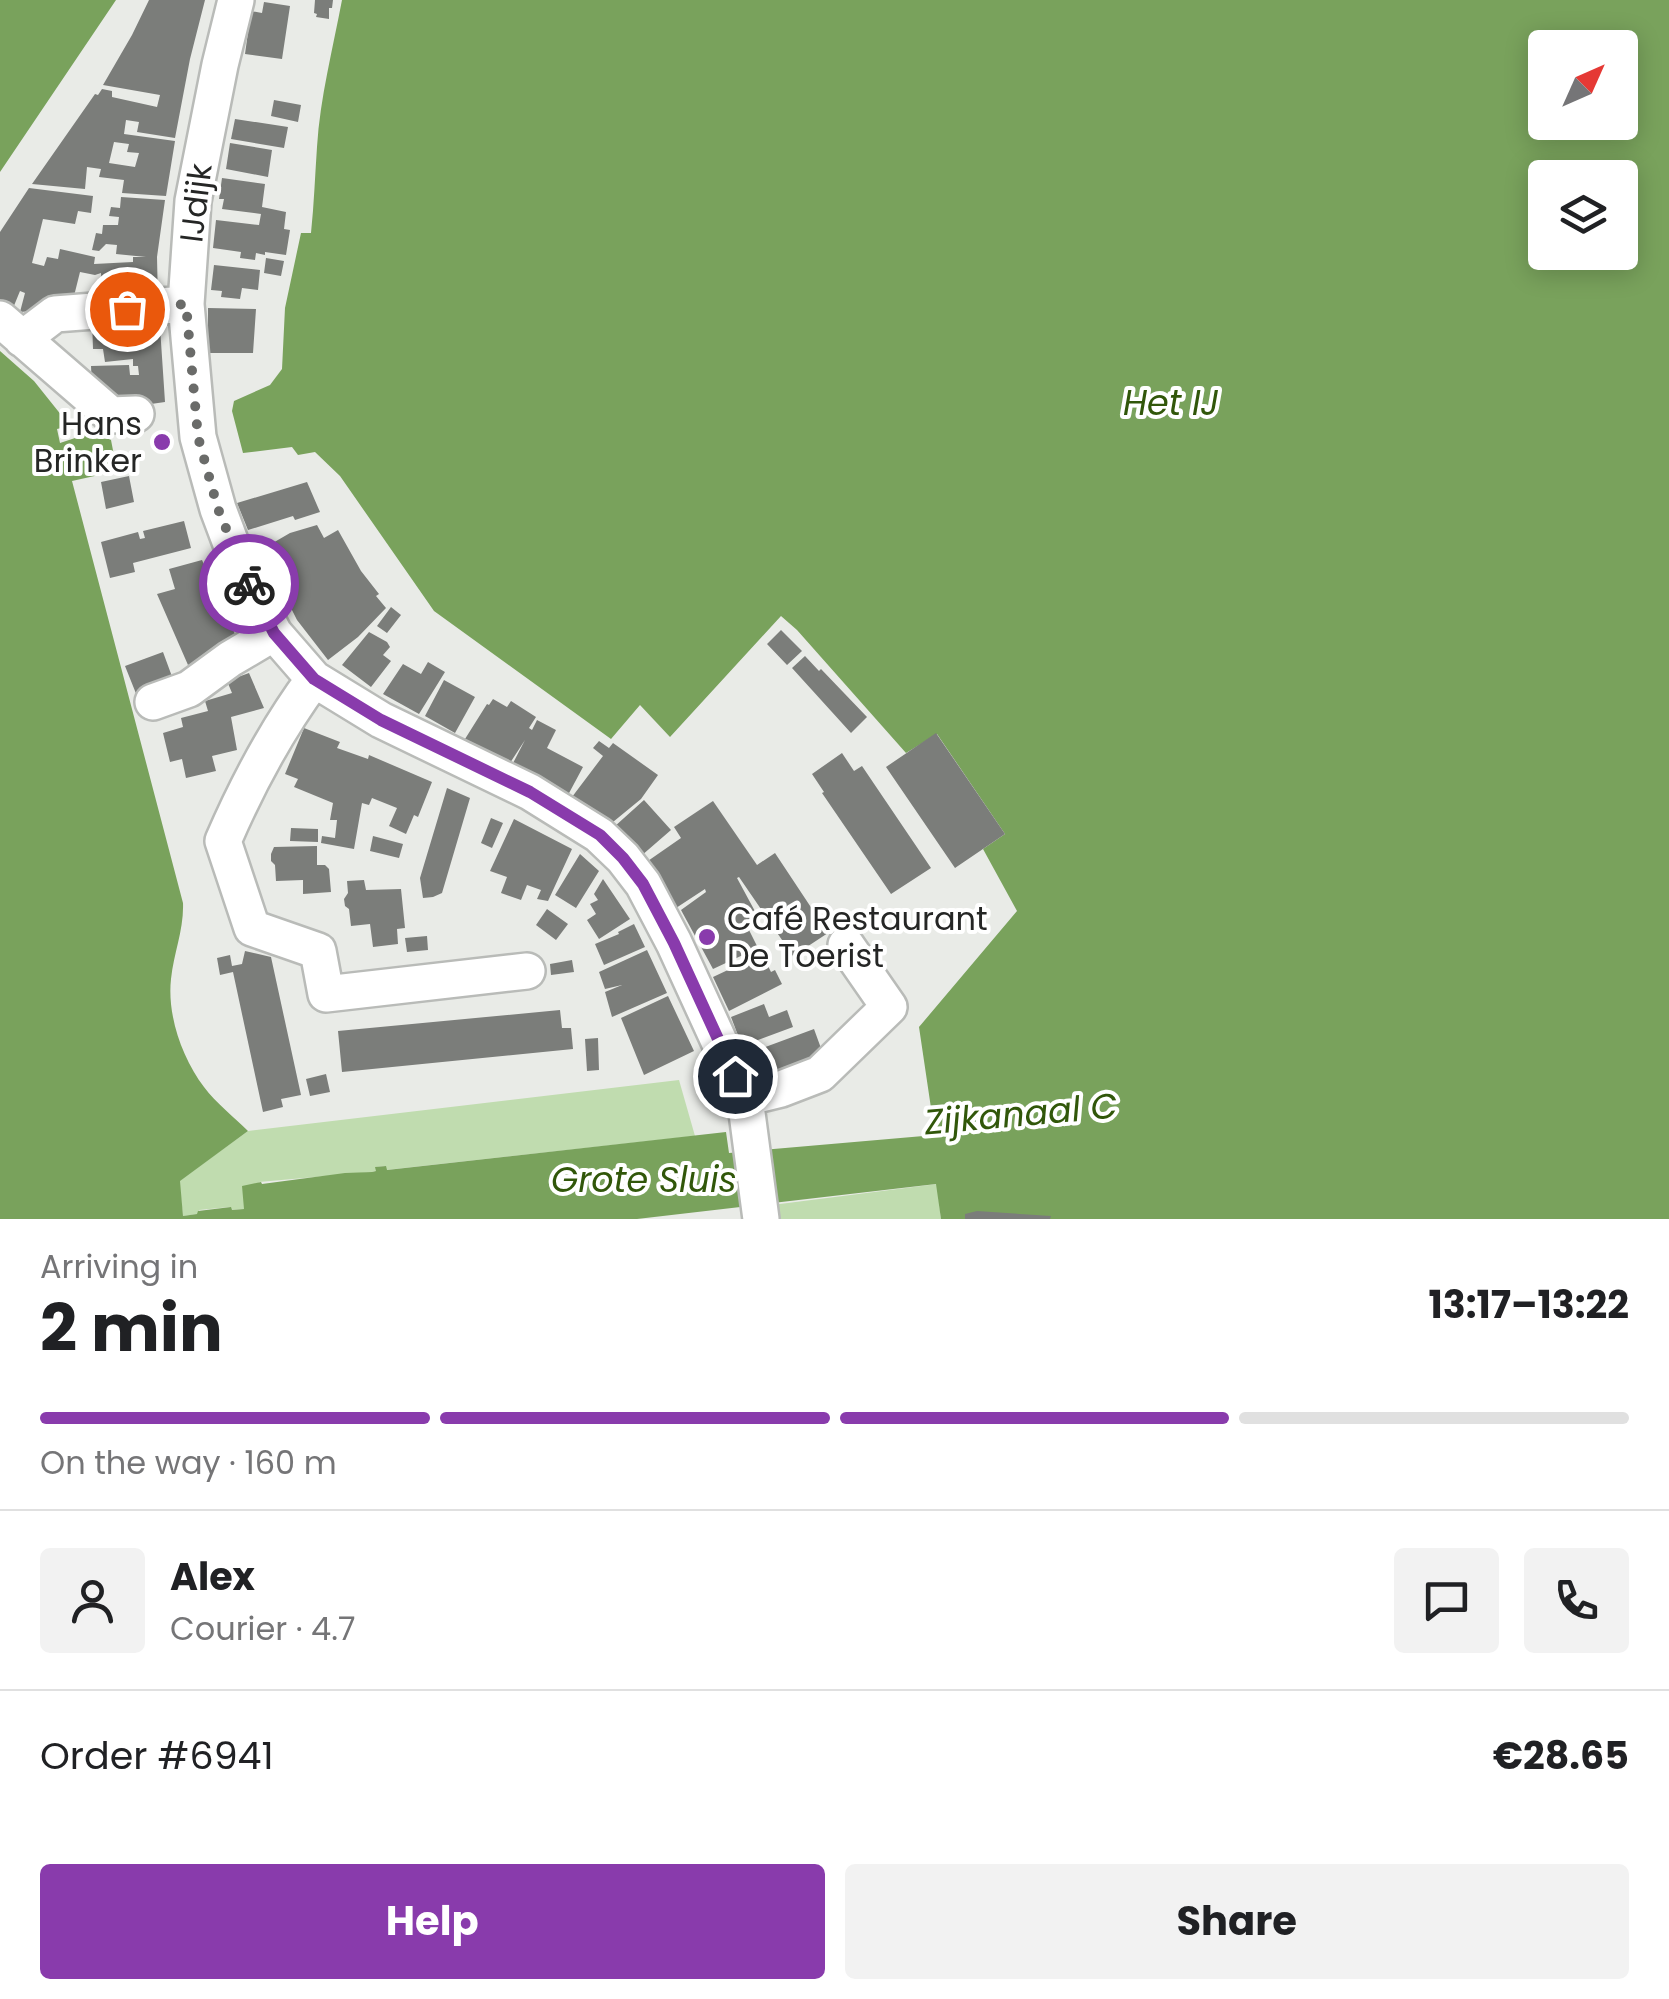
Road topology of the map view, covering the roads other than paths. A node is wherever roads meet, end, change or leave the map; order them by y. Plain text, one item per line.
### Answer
1 (236, 0) edge
2 (186, 304) junction
3 (11, 329) edge
4 (136, 414) dead end
5 (274, 633) junction
6 (314, 679) junction
7 (152, 702) dead end
8 (846, 945) dead end
9 (527, 972) dead end
10 (748, 1115) junction
11 (761, 1219) edge

1 - 2 street, IJdijk
2 - 3 street
2 - 5 street, IJdijk
3 - 4 street
5 - 6 street, IJdijk
5 - 7 street
6 - 9 street
6 - 10 street, IJdijk
8 - 10 street
10 - 11 street, IJdijk

